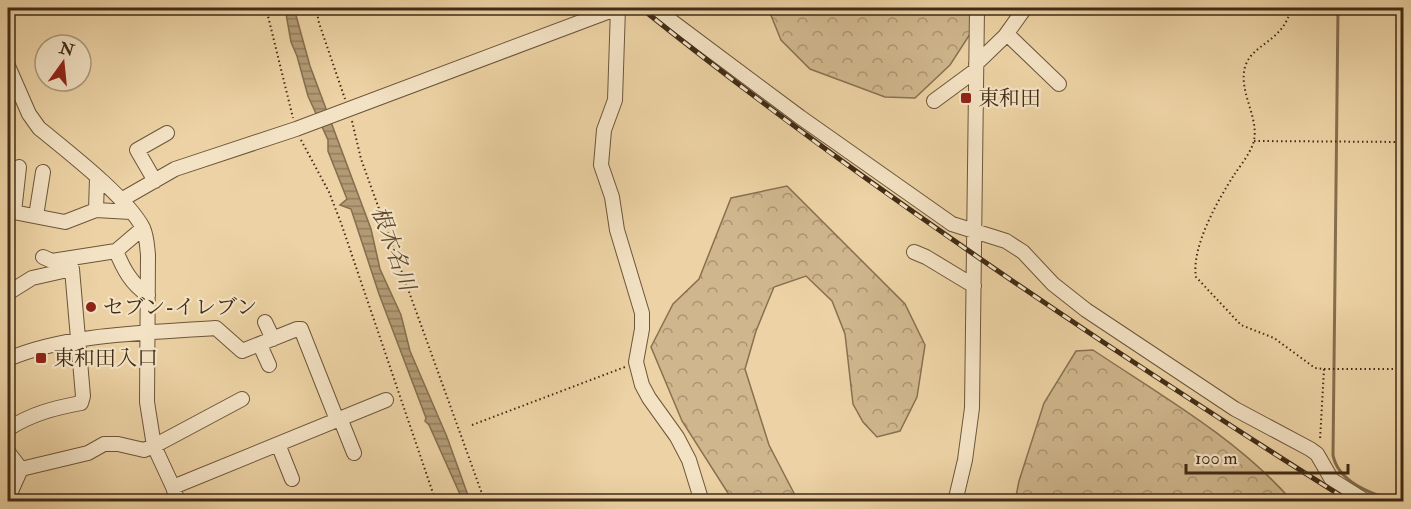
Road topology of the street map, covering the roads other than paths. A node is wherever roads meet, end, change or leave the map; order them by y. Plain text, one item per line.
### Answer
1 (618, 8) edge
2 (654, 8) edge
3 (977, 8) edge
4 (1025, 8) edge
5 (1007, 34) junction
6 (8, 66) edge
7 (976, 67) junction
8 (1059, 84) dead end
9 (934, 101) dead end
10 (167, 133) dead end
11 (19, 167) dead end
12 (43, 172) dead end
13 (97, 178) junction
14 (155, 181) junction
15 (121, 200) junction
16 (96, 210) junction
17 (11, 212) edge
18 (131, 212) junction
19 (36, 216) junction
20 (142, 228) junction
21 (974, 231) junction
22 (116, 250) junction
23 (914, 252) dead end
24 (43, 257) dead end
25 (974, 286) junction
26 (8, 293) edge
27 (148, 295) junction
28 (265, 322) dead end
29 (146, 334) junction
30 (78, 340) junction
31 (267, 342) junction
32 (8, 359) edge
33 (269, 365) dead end
34 (242, 399) dead end
35 (386, 400) dead end
36 (339, 419) junction
37 (8, 429) edge
38 (278, 444) junction
39 (154, 446) junction
40 (8, 452) edge
41 (354, 453) dead end
42 (21, 469) junction
43 (292, 479) dead end
44 (173, 487) junction
45 (8, 498) edge
46 (178, 501) edge
47 (702, 501) edge
48 (956, 501) edge
49 (1367, 501) edge

1 - 14 street
1 - 47 street
2 - 21 street
3 - 7 street
4 - 5 street
5 - 7 street
5 - 8 street
6 - 13 street
7 - 9 street
7 - 21 street
10 - 14 street
11 - 17 street
12 - 19 street
13 - 15 street
13 - 16 street
14 - 15 street
15 - 18 street
16 - 18 street
16 - 19 street
17 - 19 street
18 - 20 street
20 - 22 street
20 - 27 street
21 - 25 street
21 - 49 street
22 - 24 street
22 - 27 street
23 - 25 street
25 - 48 street
26 - 30 street
27 - 29 street
28 - 31 street
29 - 30 street
29 - 31 street
29 - 39 street
30 - 32 street
30 - 37 street
31 - 33 street
31 - 36 street
34 - 39 street
35 - 36 street
36 - 38 street
36 - 41 street
38 - 43 street
38 - 44 street
39 - 42 street
39 - 44 street
40 - 42 street
42 - 45 street
44 - 46 street

